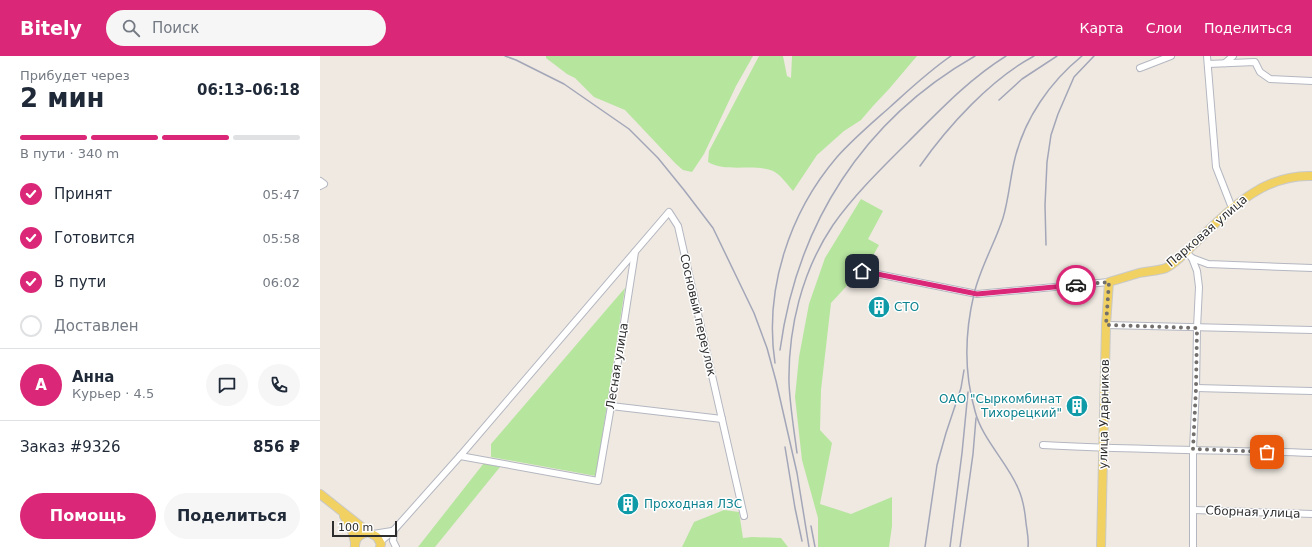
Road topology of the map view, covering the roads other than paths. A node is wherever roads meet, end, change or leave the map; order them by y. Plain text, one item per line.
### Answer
1 (1171, 56) edge
2 (1206, 56) edge
3 (1233, 56) edge
4 (1225, 63) junction
5 (1208, 64) junction
6 (1140, 68) dead end
7 (1312, 81) edge
8 (1312, 176) edge
9 (320, 182) edge
10 (320, 186) edge
11 (1232, 208) junction
12 (635, 252) junction
13 (1186, 252) junction
14 (1192, 258) junction
15 (1312, 268) edge
16 (862, 271) dead end
17 (1109, 282) junction
18 (1106, 325) junction
19 (1197, 328) junction
20 (1312, 330) edge
21 (1196, 388) junction
22 (1312, 391) edge
23 (611, 406) junction
24 (722, 419) junction
25 (1043, 445) dead end
26 (1103, 448) junction
27 (1193, 449) junction
28 (1312, 453) edge
29 (460, 456) junction
30 (320, 494) edge
31 (341, 510) junction
32 (1194, 510) junction
33 (1312, 514) edge
34 (744, 516) dead end
35 (394, 530) junction
36 (370, 533) junction
37 (355, 545) edge
38 (382, 545) edge
39 (396, 547) edge
40 (1101, 547) edge
41 (1193, 547) edge

1 - 6 street
2 - 5 street
3 - 4 street
4 - 5 street
4 - 7 street
5 - 11 street
8 - 11 main road, Парковая улица
9 - 10 street
11 - 13 main road, Парковая улица
12 - 23 street, Лесная улица
12 - 24 street, Сосновый переулок
12 - 29 street
13 - 14 street
13 - 17 main road, Парковая улица
14 - 15 street
14 - 19 street
16 - 17 street, Парковая улица
17 - 18 main road, улица Ударников
18 - 19 street
18 - 26 main road, улица Ударников
19 - 20 street
19 - 21 street
21 - 22 street
21 - 27 street
23 - 24 street
23 - 29 street, Лесная улица
24 - 34 street, Сосновый переулок
25 - 26 street
26 - 27 street
26 - 40 main road, улица Ударников
27 - 28 street
27 - 32 street
29 - 35 street
30 - 31 main road
31 - 36 main road
31 - 37 main road
32 - 33 street, Сборная улица
32 - 41 street
35 - 36 street
35 - 38 street
35 - 39 street
36 - 37 main road
36 - 38 main road

